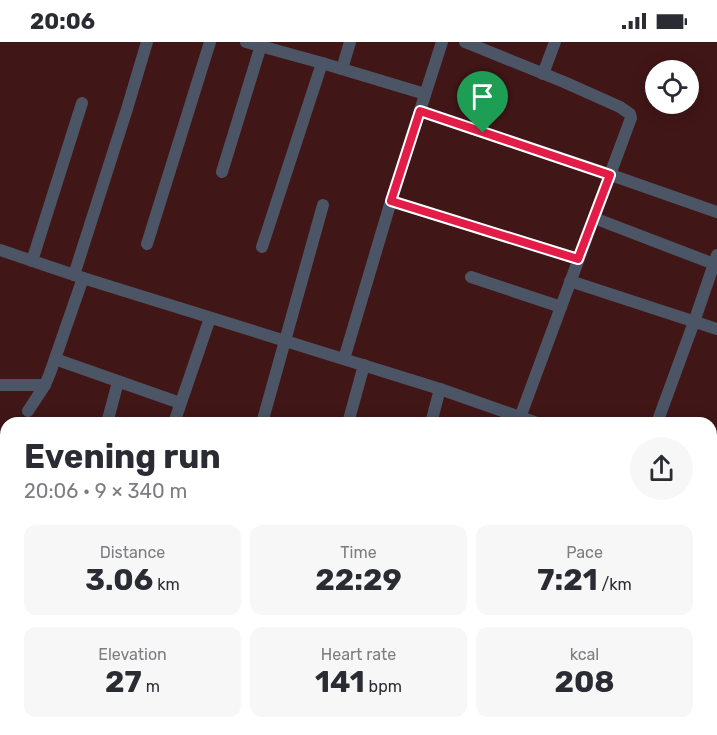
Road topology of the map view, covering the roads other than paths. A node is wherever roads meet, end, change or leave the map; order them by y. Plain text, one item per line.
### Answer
1 (147, 42) edge
2 (210, 42) edge
3 (246, 42) edge
4 (351, 42) edge
5 (442, 42) edge
6 (465, 42) edge
7 (555, 42) edge
8 (262, 44) edge
9 (322, 63) junction
10 (342, 69) junction
11 (543, 74) junction
12 (425, 94) junction
13 (82, 103) dead end
14 (420, 111) junction
15 (222, 172) dead end
16 (610, 175) junction
17 (391, 201) junction
18 (322, 205) dead end
19 (717, 212) edge
20 (594, 218) junction
21 (147, 244) dead end
22 (262, 247) dead end
23 (0, 250) edge
24 (578, 259) junction
25 (716, 260) edge
26 (32, 261) junction
27 (78, 277) junction
28 (471, 277) dead end
29 (570, 281) junction
30 (561, 307) junction
31 (210, 318) junction
32 (694, 322) junction
33 (717, 329) edge
34 (285, 340) junction
35 (55, 359) junction
36 (344, 359) junction
37 (364, 365) junction
38 (118, 381) junction
39 (0, 385) edge
40 (45, 385) junction
41 (440, 389) junction
42 (180, 403) junction
43 (28, 411) dead end
44 (109, 417) edge
45 (176, 417) edge
46 (264, 417) edge
47 (350, 417) edge
48 (432, 417) edge
49 (510, 417) edge
50 (519, 417) edge
51 (659, 417) edge

1 - 27 street
2 - 21 street
3 - 8 street
4 - 10 street
5 - 12 street
6 - 11 street
7 - 11 street
8 - 9 street
8 - 15 street
9 - 10 street
9 - 22 street
10 - 12 street
11 - 16 street
12 - 14 street
13 - 26 street
14 - 16 street
14 - 17 street
16 - 19 street
16 - 20 street
17 - 24 street
17 - 36 street
18 - 34 street
20 - 24 street
20 - 25 street
23 - 26 street
24 - 29 street
25 - 32 street
26 - 27 street
27 - 31 street
27 - 35 street
28 - 30 street
29 - 30 street
29 - 32 street
30 - 50 street
31 - 34 street
31 - 42 street
32 - 33 street
32 - 51 street
34 - 36 street
34 - 46 street
35 - 38 street
35 - 40 street
36 - 37 street
37 - 41 street
37 - 47 street
38 - 42 street
38 - 44 street
39 - 40 street
40 - 43 street
41 - 48 street
41 - 49 street
42 - 45 street

